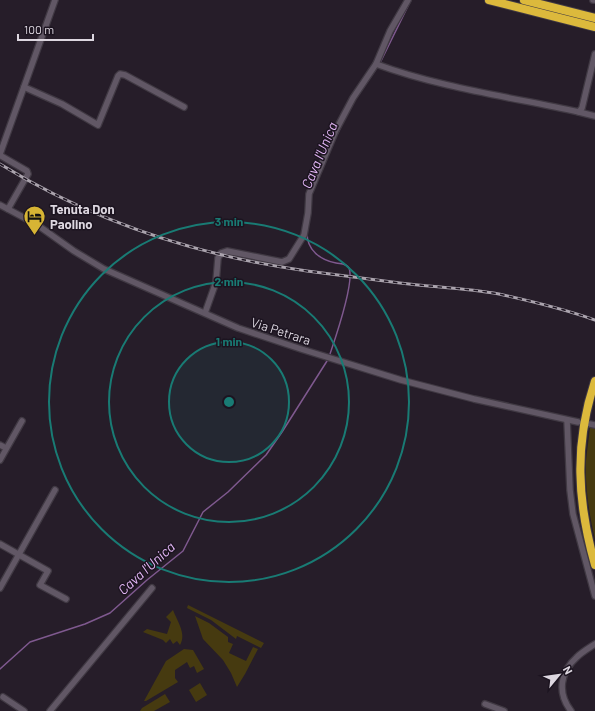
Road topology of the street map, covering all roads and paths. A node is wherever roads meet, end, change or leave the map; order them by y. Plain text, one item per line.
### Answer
1 (55, 0) edge
2 (408, 0) edge
3 (489, 0) edge
4 (524, 0) edge
5 (517, 7) junction
6 (570, 12) junction
7 (595, 14) edge
8 (595, 18) edge
9 (595, 27) edge
10 (595, 33) edge
11 (595, 54) edge
12 (376, 64) junction
13 (24, 87) junction
14 (184, 107) dead end
15 (579, 112) junction
16 (595, 116) edge
17 (0, 205) edge
18 (8, 209) junction
19 (206, 313) junction
20 (595, 381) edge
21 (567, 420) junction
22 (22, 421) dead end
23 (578, 422) dead end
24 (0, 445) edge
25 (6, 448) junction
26 (0, 460) edge
27 (55, 490) dead end
28 (0, 544) edge
29 (19, 555) junction
30 (595, 565) edge
31 (0, 588) edge
32 (152, 588) dead end
33 (595, 596) edge
34 (66, 599) dead end
35 (595, 644) edge
36 (3, 697) dead end
37 (485, 704) dead end
38 (24, 711) edge
39 (50, 711) edge
40 (504, 711) edge
41 (571, 711) edge

1 - 13 street
2 - 12 street
3 - 5 highway
4 - 6 highway
5 - 9 highway
5 - 10 highway
6 - 7 highway
6 - 8 highway
11 - 15 street
12 - 15 street
12 - 19 street
13 - 14 street
13 - 18 street
15 - 16 street
17 - 18 street, Via Petrara
18 - 19 street, Via Petrara
19 - 21 street, Via Petrara
20 - 30 highway
21 - 23 street, Via Petrara
21 - 33 street
22 - 25 street
24 - 25 street
25 - 26 street
27 - 29 street
28 - 29 street
29 - 31 street
29 - 34 street
32 - 39 street
35 - 41 street
36 - 38 street
37 - 40 street

